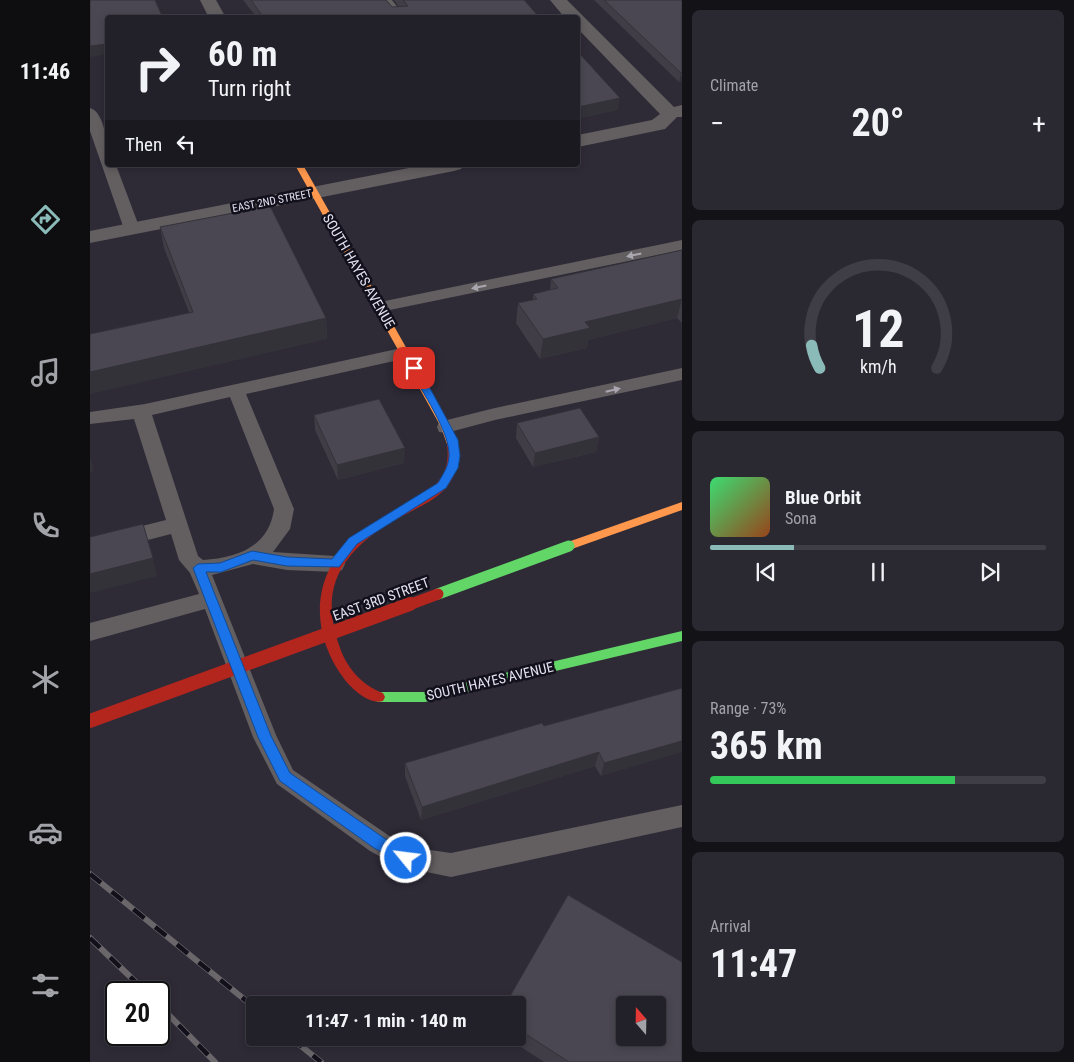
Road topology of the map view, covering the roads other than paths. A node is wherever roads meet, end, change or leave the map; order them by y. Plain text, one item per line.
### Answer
1 (208, 0) edge
2 (386, 0) edge
3 (558, 0) edge
4 (216, 15) edge
5 (398, 15) edge
6 (572, 15) edge
7 (580, 23) edge
8 (90, 112) edge
9 (676, 112) edge
10 (580, 141) edge
11 (105, 153) edge
12 (110, 167) edge
13 (300, 167) edge
14 (444, 167) edge
15 (315, 193) junction
16 (132, 229) junction
17 (90, 237) edge
18 (682, 245) edge
19 (380, 307) junction
20 (406, 353) junction
21 (673, 376) edge
22 (236, 390) junction
23 (142, 411) junction
24 (90, 418) edge
25 (446, 427) junction
26 (682, 506) edge
27 (177, 525) junction
28 (90, 547) edge
29 (252, 556) junction
30 (335, 564) junction
31 (198, 568) junction
32 (212, 600) junction
33 (90, 632) edge
34 (682, 636) edge
35 (90, 721) edge
36 (682, 816) edge

1 - 4 street
2 - 5 lane
3 - 6 street
7 - 9 street
8 - 11 lane
9 - 10 street
12 - 16 lane
13 - 15 street, SOUTH HAYES AVENUE
14 - 15 street, EAST 2ND STREET
15 - 16 street, EAST 2ND STREET
15 - 19 street, SOUTH HAYES AVENUE
16 - 17 street, EAST 2ND STREET
18 -> 19 lane
19 - 20 street, SOUTH HAYES AVENUE
20 - 22 lane
20 - 25 street, SOUTH HAYES AVENUE
25 -> 21 lane
22 - 23 lane
22 - 29 lane
23 - 24 lane
23 - 27 lane
25 - 30 street, SOUTH HAYES AVENUE
26 - 35 street, EAST 3RD STREET, bridge
27 - 28 lane
27 - 31 lane
29 - 30 lane
29 - 31 lane
30 - 34 street, SOUTH HAYES AVENUE
31 - 32 lane
32 - 33 lane
32 - 36 lane

